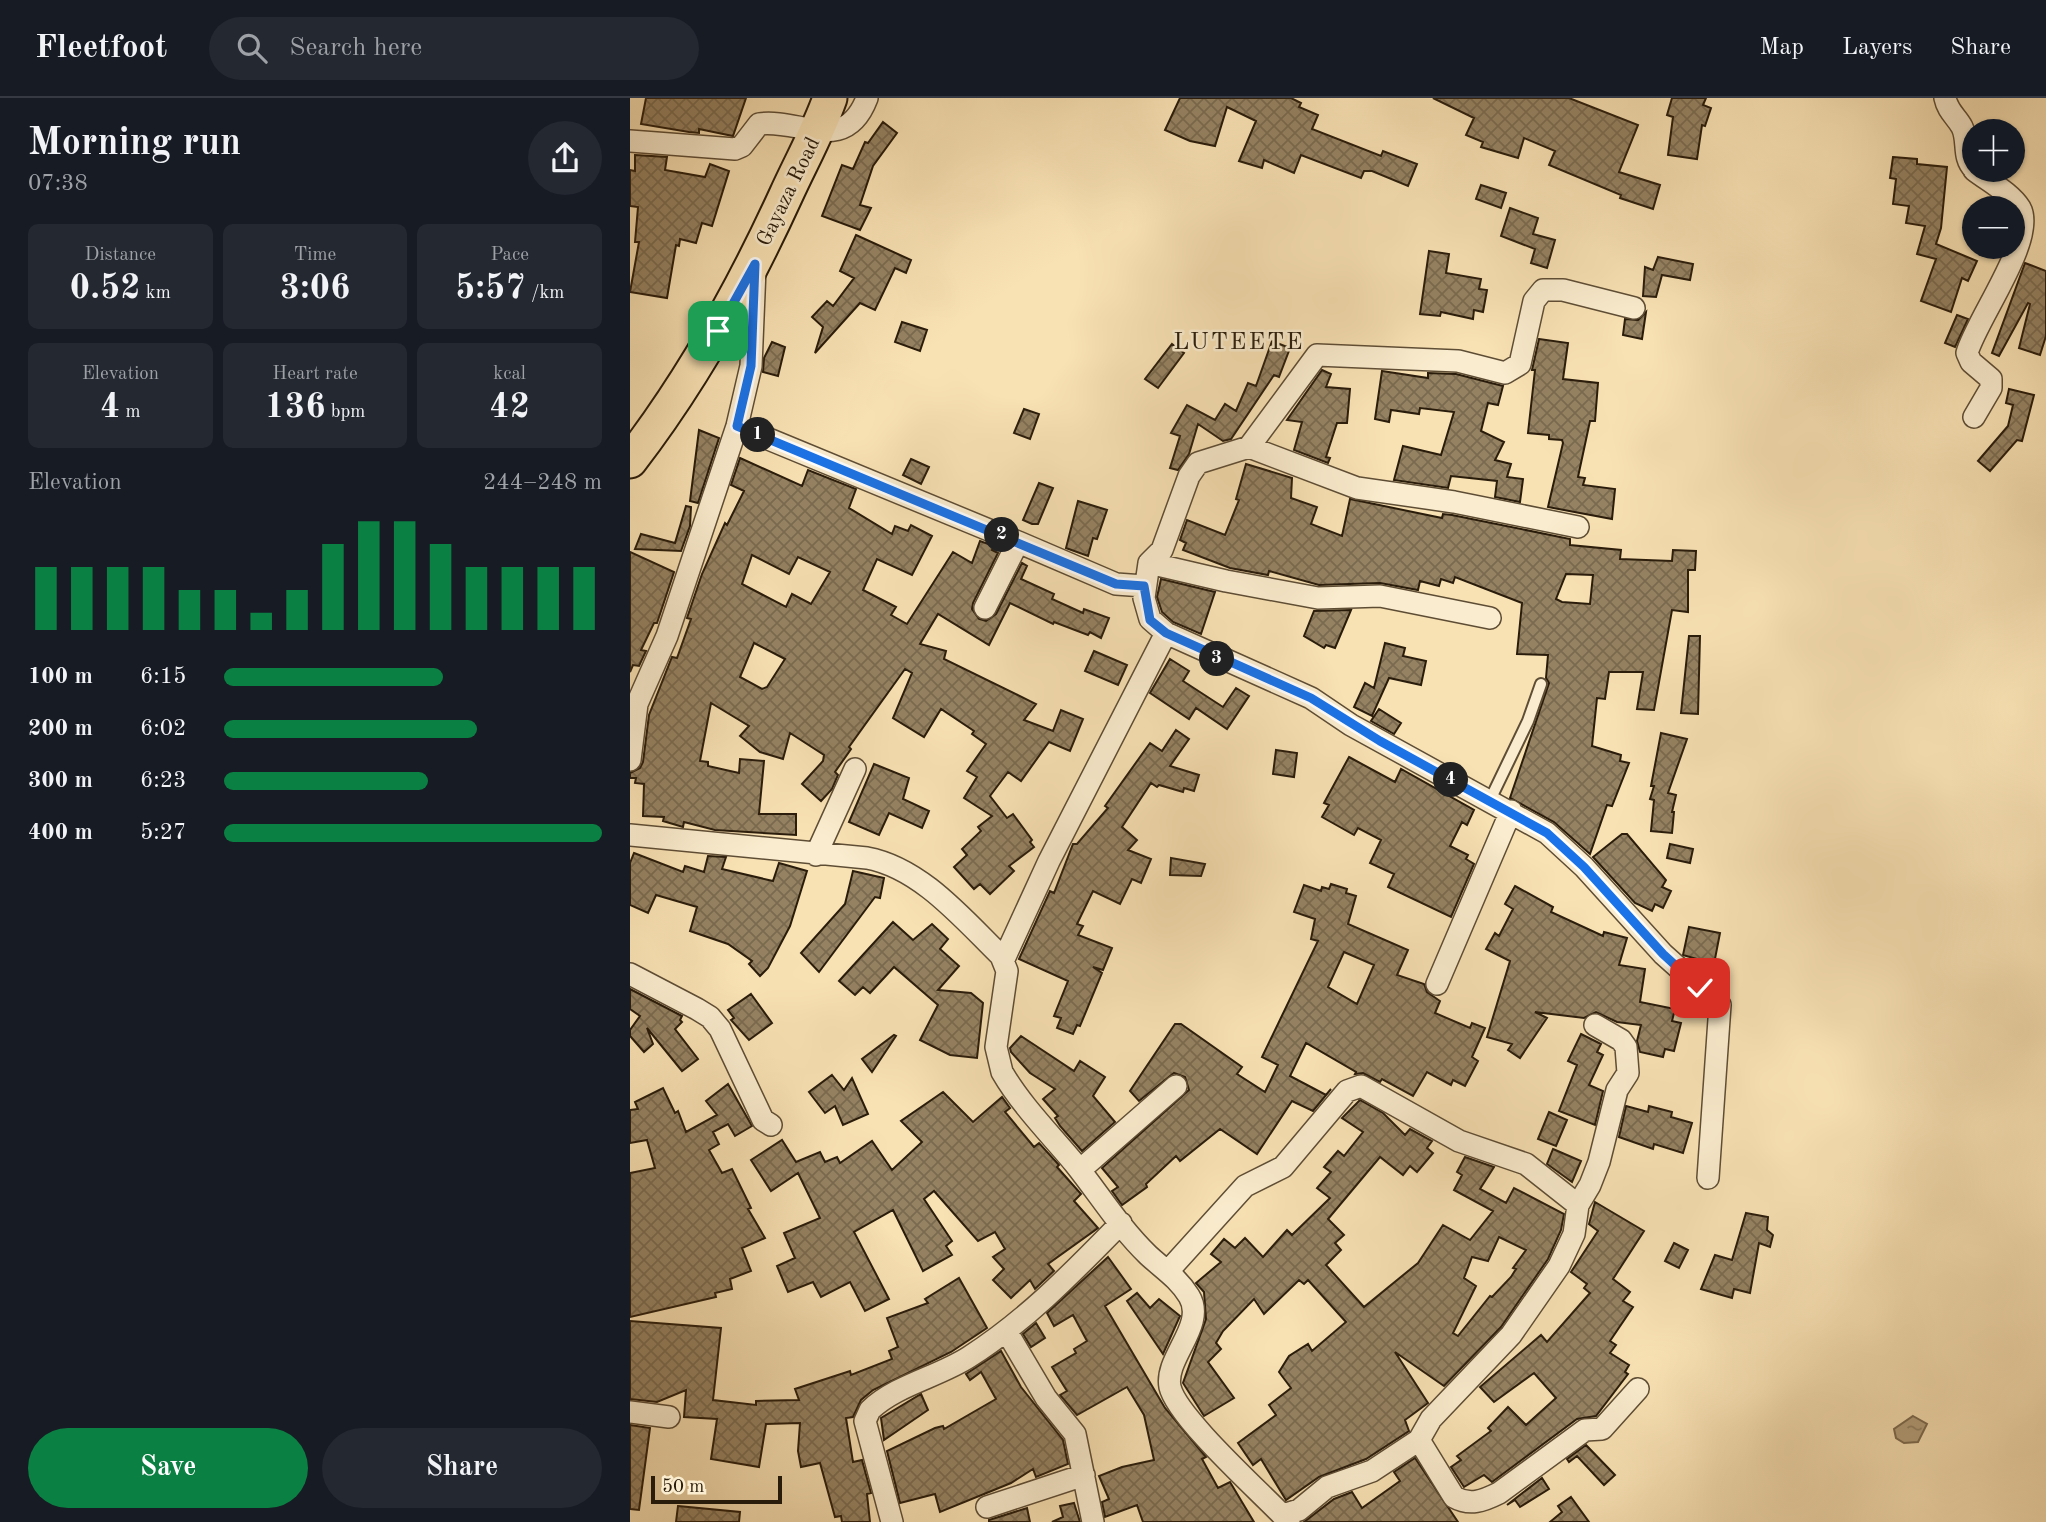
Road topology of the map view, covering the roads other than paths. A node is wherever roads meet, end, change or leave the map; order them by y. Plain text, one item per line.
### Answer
1 (830, 98) edge
2 (867, 98) edge
3 (1945, 98) edge
4 (1962, 127) edge
5 (818, 131) junction
6 (630, 141) edge
7 (1989, 182) edge
8 (755, 264) junction
9 (1634, 308) dead end
10 (1974, 417) dead end
11 (737, 426) junction
12 (1249, 447) junction
13 (630, 461) edge
14 (1578, 527) dead end
15 (1018, 542) junction
16 (1149, 563) junction
17 (1144, 586) junction
18 (985, 608) dead end
19 (1490, 618) dead end
20 (1166, 633) junction
21 (1541, 684) dead end
22 (631, 748) edge
23 (855, 769) dead end
24 (1490, 800) junction
25 (1511, 811) junction
26 (630, 835) edge
27 (816, 855) junction
28 (1004, 960) junction
29 (630, 974) edge
30 (1437, 984) dead end
31 (1595, 1025) dead end
32 (1176, 1086) dead end
33 (771, 1125) dead end
34 (1080, 1170) junction
35 (1708, 1178) dead end
36 (1578, 1205) junction
37 (1121, 1223) junction
38 (1169, 1270) junction
39 (1007, 1332) junction
40 (1639, 1390) dead end
41 (630, 1412) edge
42 (669, 1417) dead end
43 (1419, 1440) junction
44 (1084, 1475) junction
45 (987, 1507) dead end
46 (1286, 1519) edge
47 (892, 1522) edge
48 (1093, 1522) edge

1 - 5 main road, Gayaza Road
2 - 5 street
3 - 4 street
5 - 6 street
5 - 8 main road, Gayaza Road
7 - 10 street
8 - 11 street
8 - 13 main road, Gayaza Road
9 - 12 street
11 - 15 street
11 - 22 street
12 - 14 street
12 - 16 street
15 - 17 street
15 - 18 street
16 - 17 street
16 - 19 street
17 - 20 street
20 - 24 street
20 - 28 street
21 - 24 lane
23 - 27 street
24 - 25 street
25 - 30 street
25 - 35 street
26 - 27 street
27 - 28 street
28 - 34 street
29 - 33 street
31 - 36 street
32 - 34 street
34 - 37 street
36 - 38 street
36 - 43 street
37 - 38 street
37 - 39 street
38 - 46 street
39 - 44 street
39 - 47 street
40 - 43 street
41 - 42 street
43 - 46 street
44 - 45 street
44 - 48 street

